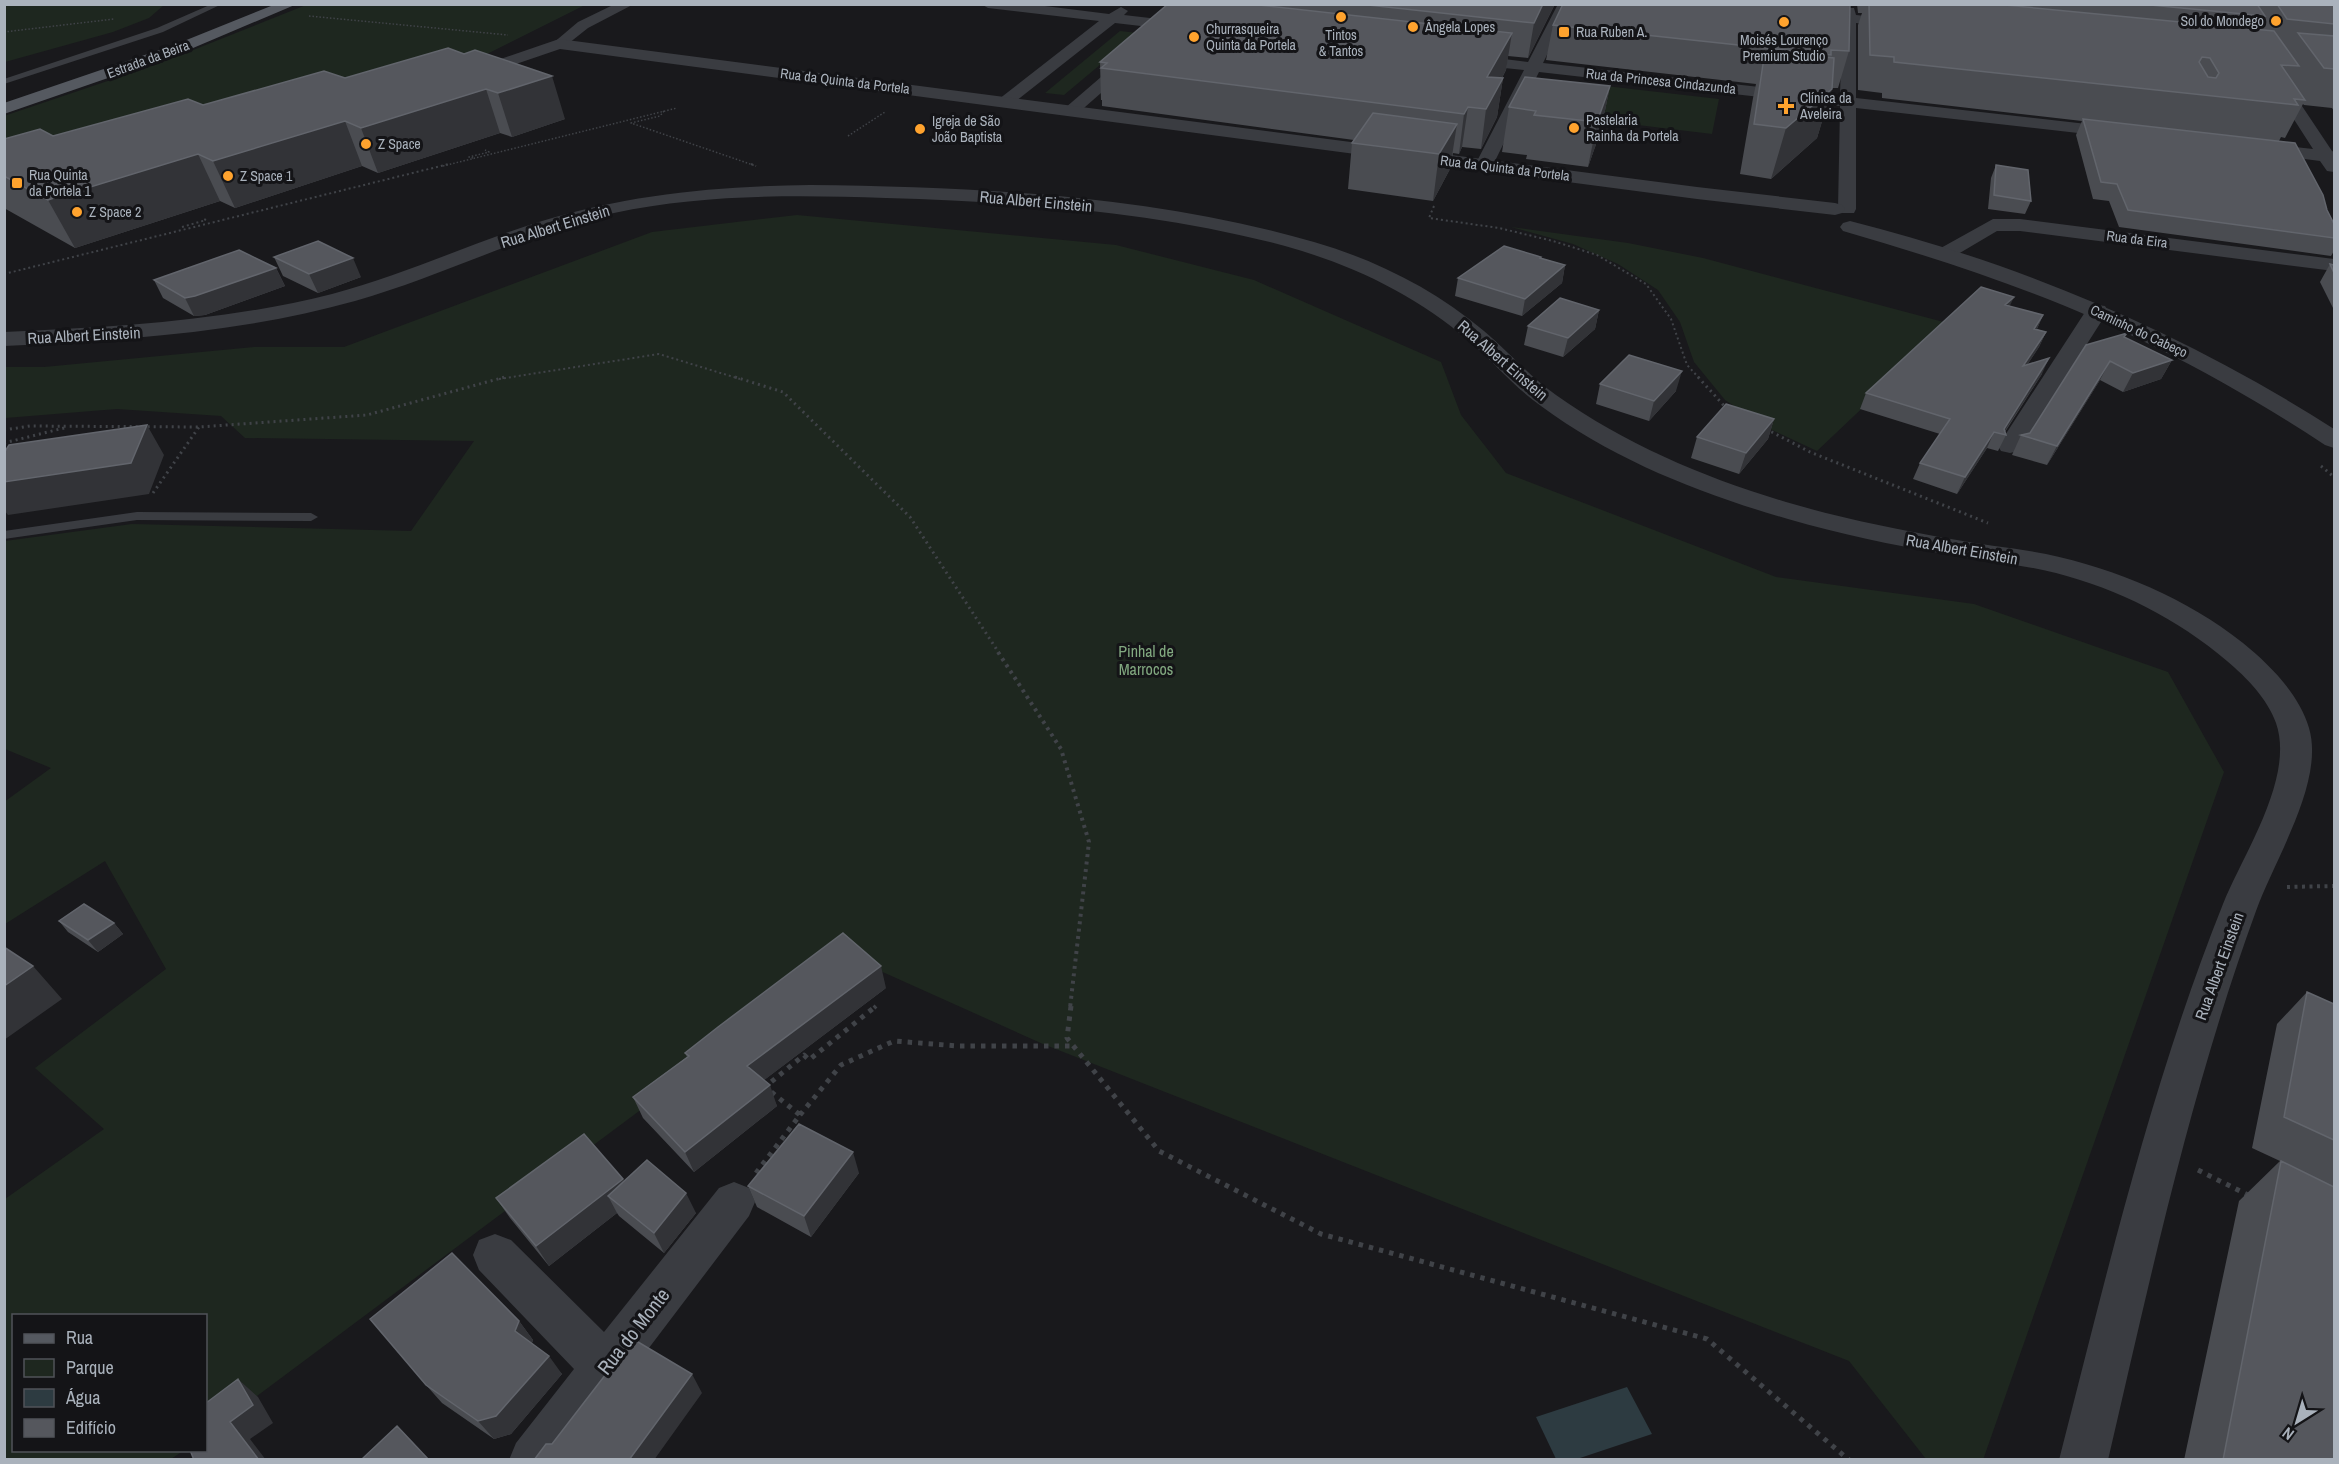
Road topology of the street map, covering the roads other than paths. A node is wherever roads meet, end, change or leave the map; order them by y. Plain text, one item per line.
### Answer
1 (219, 4) edge
2 (268, 4) edge
3 (290, 4) edge
4 (627, 4) edge
5 (987, 4) edge
6 (1129, 4) edge
7 (1194, 4) edge
8 (1565, 4) edge
9 (2228, 4) edge
10 (1787, 12) edge
11 (1849, 12) edge
12 (1111, 18) junction
13 (1170, 25) junction
14 (1914, 25) edge
15 (1209, 30) edge
16 (559, 44) junction
17 (1452, 57) edge
18 (2243, 57) edge
19 (2263, 59) junction
20 (2284, 61) edge
21 (1534, 66) junction
22 (451, 81) edge
23 (4, 82) edge
24 (4, 99) edge
25 (1005, 102) junction
26 (1848, 102) junction
27 (4, 109) edge
28 (1071, 111) junction
29 (2136, 134) edge
30 (2241, 146) edge
31 (2330, 156) edge
32 (1484, 165) junction
33 (2334, 170) edge
34 (1841, 217) junction
35 (1939, 251) junction
36 (2334, 265) edge
37 (2097, 311) junction
38 (4, 339) edge
39 (2334, 440) edge
40 (2010, 446) dead end
41 (310, 517) dead end
42 (4, 536) edge
43 (734, 1202) road end
44 (495, 1255) dead end
45 (605, 1367) junction
46 (533, 1460) edge
47 (2083, 1460) edge

1 - 23 lane
2 - 24 main road, Estrada da Beira
3 - 27 main road, Estrada da Beira
4 - 16 street
5 - 12 street
6 - 12 street
7 - 13 street
8 - 21 street
9 - 19 street
10 - 11 street
11 - 14 street
11 - 26 street
12 - 13 street
12 - 25 street
13 - 15 street
13 - 28 street
16 - 22 street, Rua da Quinta da Portela
16 - 25 street, Rua da Quinta da Portela
17 - 21 street, Rua da Princesa Cindazunda
18 - 19 street
19 - 20 street
19 - 31 street
21 - 26 street, Rua da Princesa Cindazunda
21 - 32 street
25 - 28 street, Rua da Quinta da Portela
26 - 29 street, Rua da Princesa Cindazunda
26 - 34 street
28 - 32 street, Rua da Quinta da Portela
30 - 31 street
31 - 33 street
32 - 34 street, Rua da Quinta da Portela
34 - 35 street, Caminho do Cabeço
34 - 35 street, Caminho do Cabeço
35 - 36 street, Rua da Eira
35 - 37 street, Caminho do Cabeço
37 - 39 street, Caminho do Cabeço
37 - 40 street
38 - 47 street, Rua Albert Einstein
41 - 42 lane
43 - 45 street, Rua do Monte
44 - 45 street
45 - 46 street, Rua do Monte

